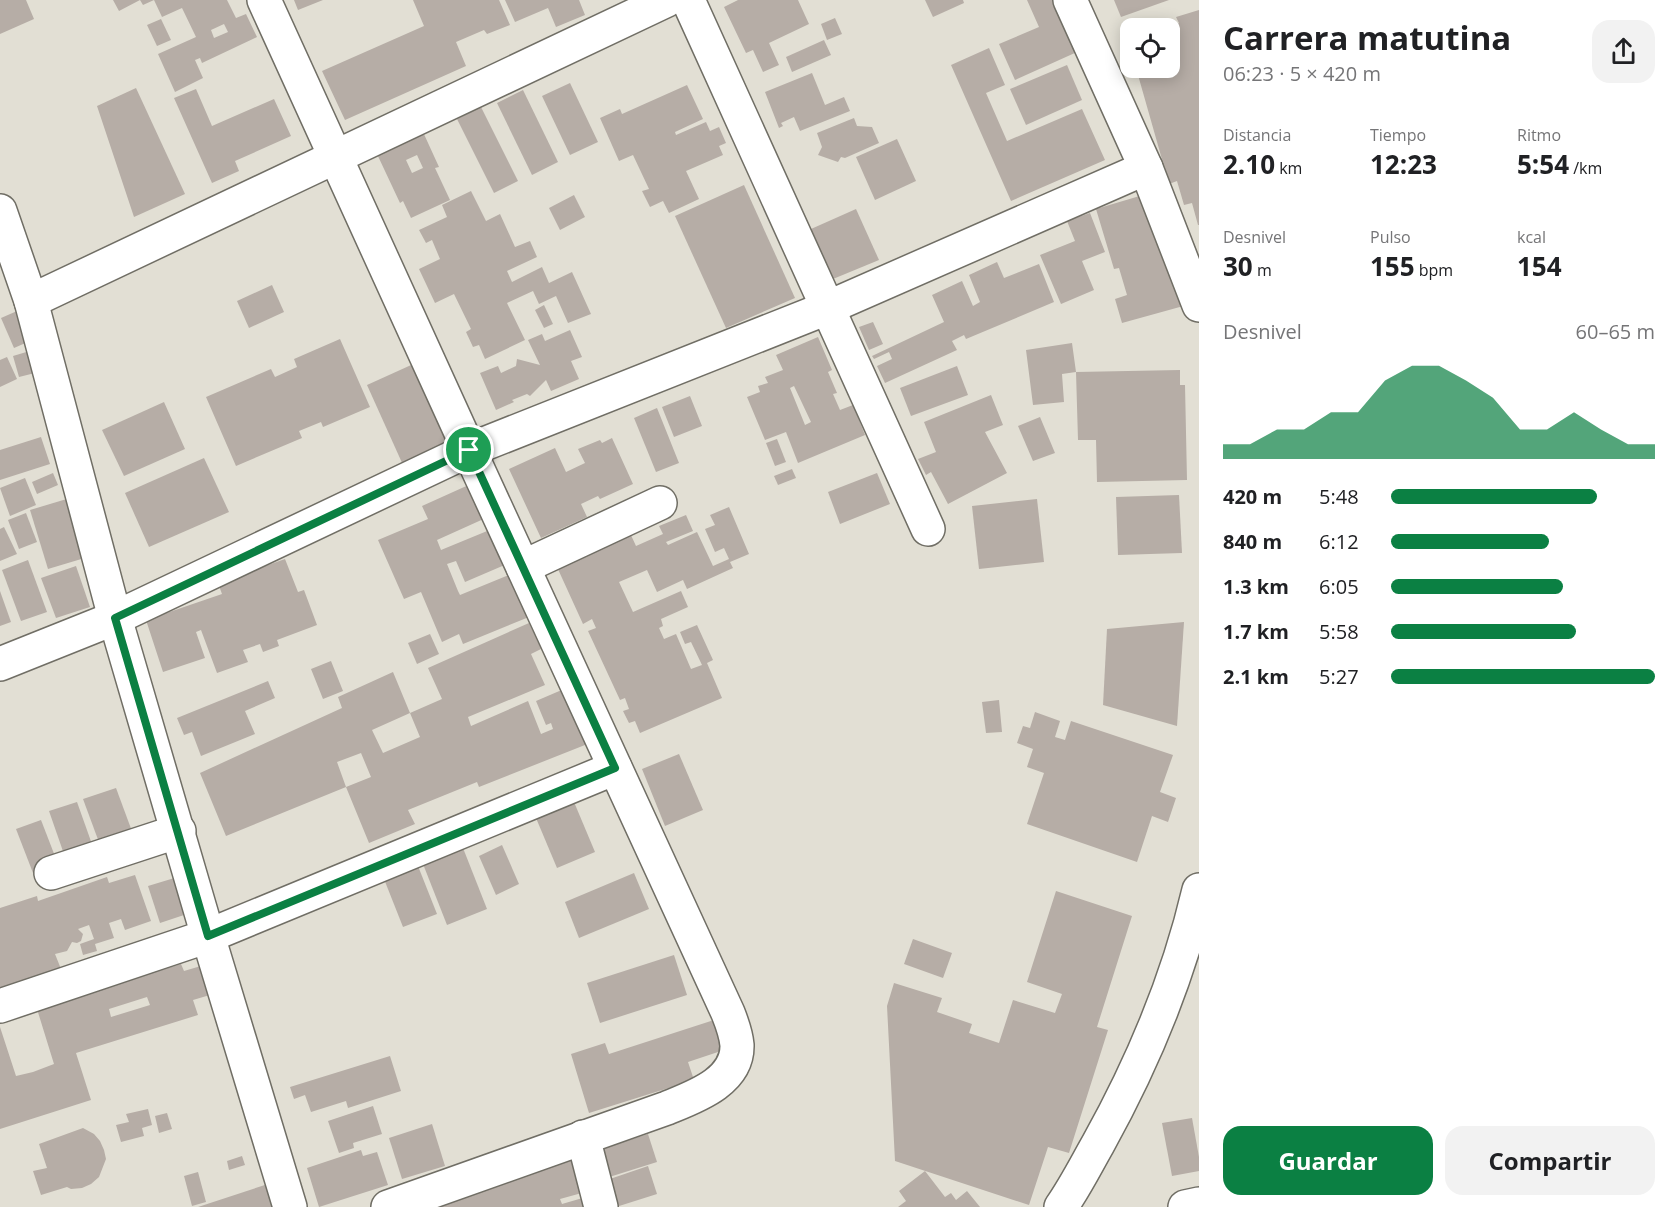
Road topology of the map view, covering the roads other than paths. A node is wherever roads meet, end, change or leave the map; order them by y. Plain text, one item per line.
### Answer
1 (264, 0) edge
2 (667, 0) edge
3 (688, 0) edge
4 (1070, 0) edge
5 (334, 156) junction
6 (1146, 168) junction
7 (0, 212) edge
8 (31, 302) junction
9 (1199, 305) edge
10 (827, 308) junction
11 (469, 450) junction
12 (660, 503) dead end
13 (928, 529) dead end
14 (523, 567) junction
15 (115, 618) junction
16 (0, 664) edge
17 (615, 768) junction
18 (179, 831) junction
19 (51, 873) dead end
20 (1199, 890) edge
21 (208, 936) junction
22 (0, 1006) edge
23 (583, 1137) junction
24 (1199, 1204) edge
25 (290, 1207) edge
26 (388, 1207) edge
27 (601, 1207) edge
28 (1062, 1207) edge
29 (1185, 1207) edge

1 - 5 street
2 - 5 street
3 - 10 street
4 - 6 street
5 - 8 street
5 - 11 street
6 - 9 street
6 - 10 street
7 - 8 street
8 - 15 street
10 - 11 street
10 - 13 street
11 - 14 street
11 - 15 street
12 - 14 street
14 - 17 street
15 - 16 street
15 - 18 street
17 - 21 street
17 - 23 street
18 - 19 street
18 - 21 street
20 - 28 street
21 - 22 street
21 - 25 street
23 - 26 street
23 - 27 street
24 - 29 street

